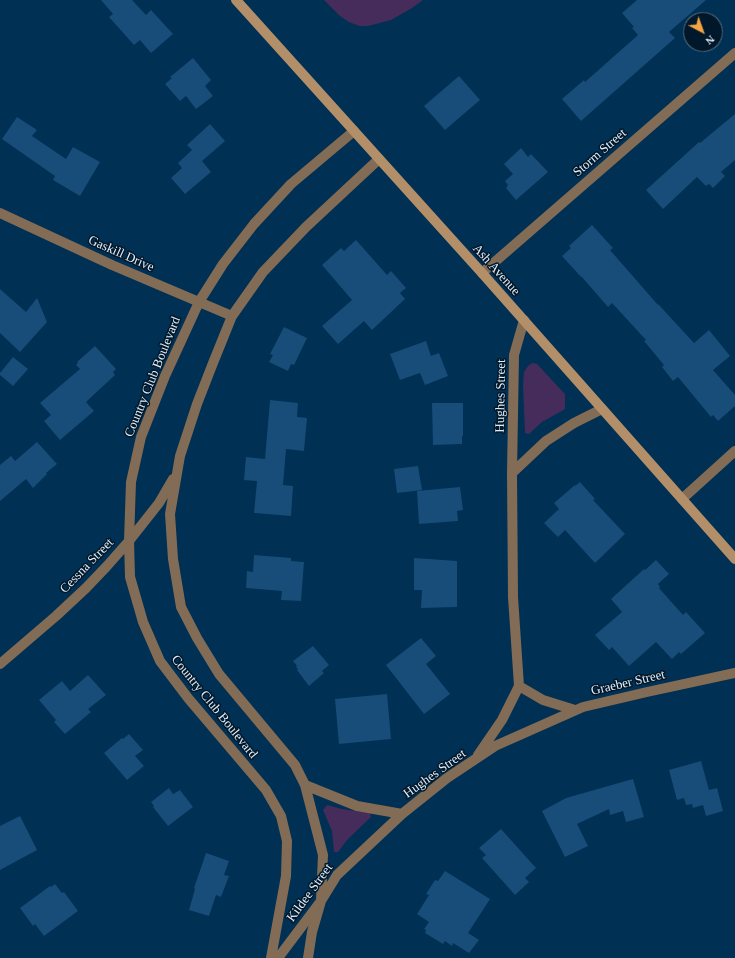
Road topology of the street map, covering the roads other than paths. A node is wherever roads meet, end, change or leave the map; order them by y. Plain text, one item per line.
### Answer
1 (236, 0) edge
2 (735, 53) edge
3 (354, 131) junction
4 (379, 159) junction
5 (0, 213) edge
6 (482, 273) junction
7 (199, 302) junction
8 (232, 316) junction
9 (524, 320) junction
10 (602, 409) junction
11 (735, 451) edge
12 (177, 472) junction
13 (512, 473) junction
14 (682, 499) junction
15 (129, 541) junction
16 (735, 559) edge
17 (0, 664) edge
18 (735, 673) edge
19 (519, 686) junction
20 (575, 710) junction
21 (531, 730) joint
22 (474, 760) junction
23 (305, 785) junction
24 (402, 814) junction
25 (321, 901) junction
26 (271, 958) edge
27 (278, 958) edge
28 (308, 958) edge

1 - 3 street, Ash Avenue
2 - 6 street, Storm Street
3 - 4 street, Ash Avenue
3 - 7 street, Country Club Boulevard
4 - 6 street, Ash Avenue
4 - 8 street, Country Club Boulevard
5 - 7 street, Gaskill Drive
6 - 9 street, Ash Avenue
7 - 8 street, Gaskill Drive
7 - 15 street, Country Club Boulevard
8 - 12 street, Country Club Boulevard
9 - 10 street, Ash Avenue
9 - 13 street, Hughes Street
10 - 13 street
10 - 14 street, Ash Avenue
11 - 14 street
12 - 15 street, Cessna Street
12 - 23 street, Country Club Boulevard
13 - 19 street, Hughes Street
14 - 16 street, Ash Avenue
15 - 17 street, Cessna Street
15 - 26 street, Country Club Boulevard
18 - 20 street, Graeber Street
19 - 20 street
19 - 22 street
20 - 21 street, Graeber Street
21 - 22 street, Hughes Street
22 - 24 street, Hughes Street
23 - 24 street, Hughes Street
23 - 25 street, Country Club Boulevard
24 - 25 street, Kildee Street
25 - 27 street, Kildee Street
25 - 28 street, Country Club Boulevard

